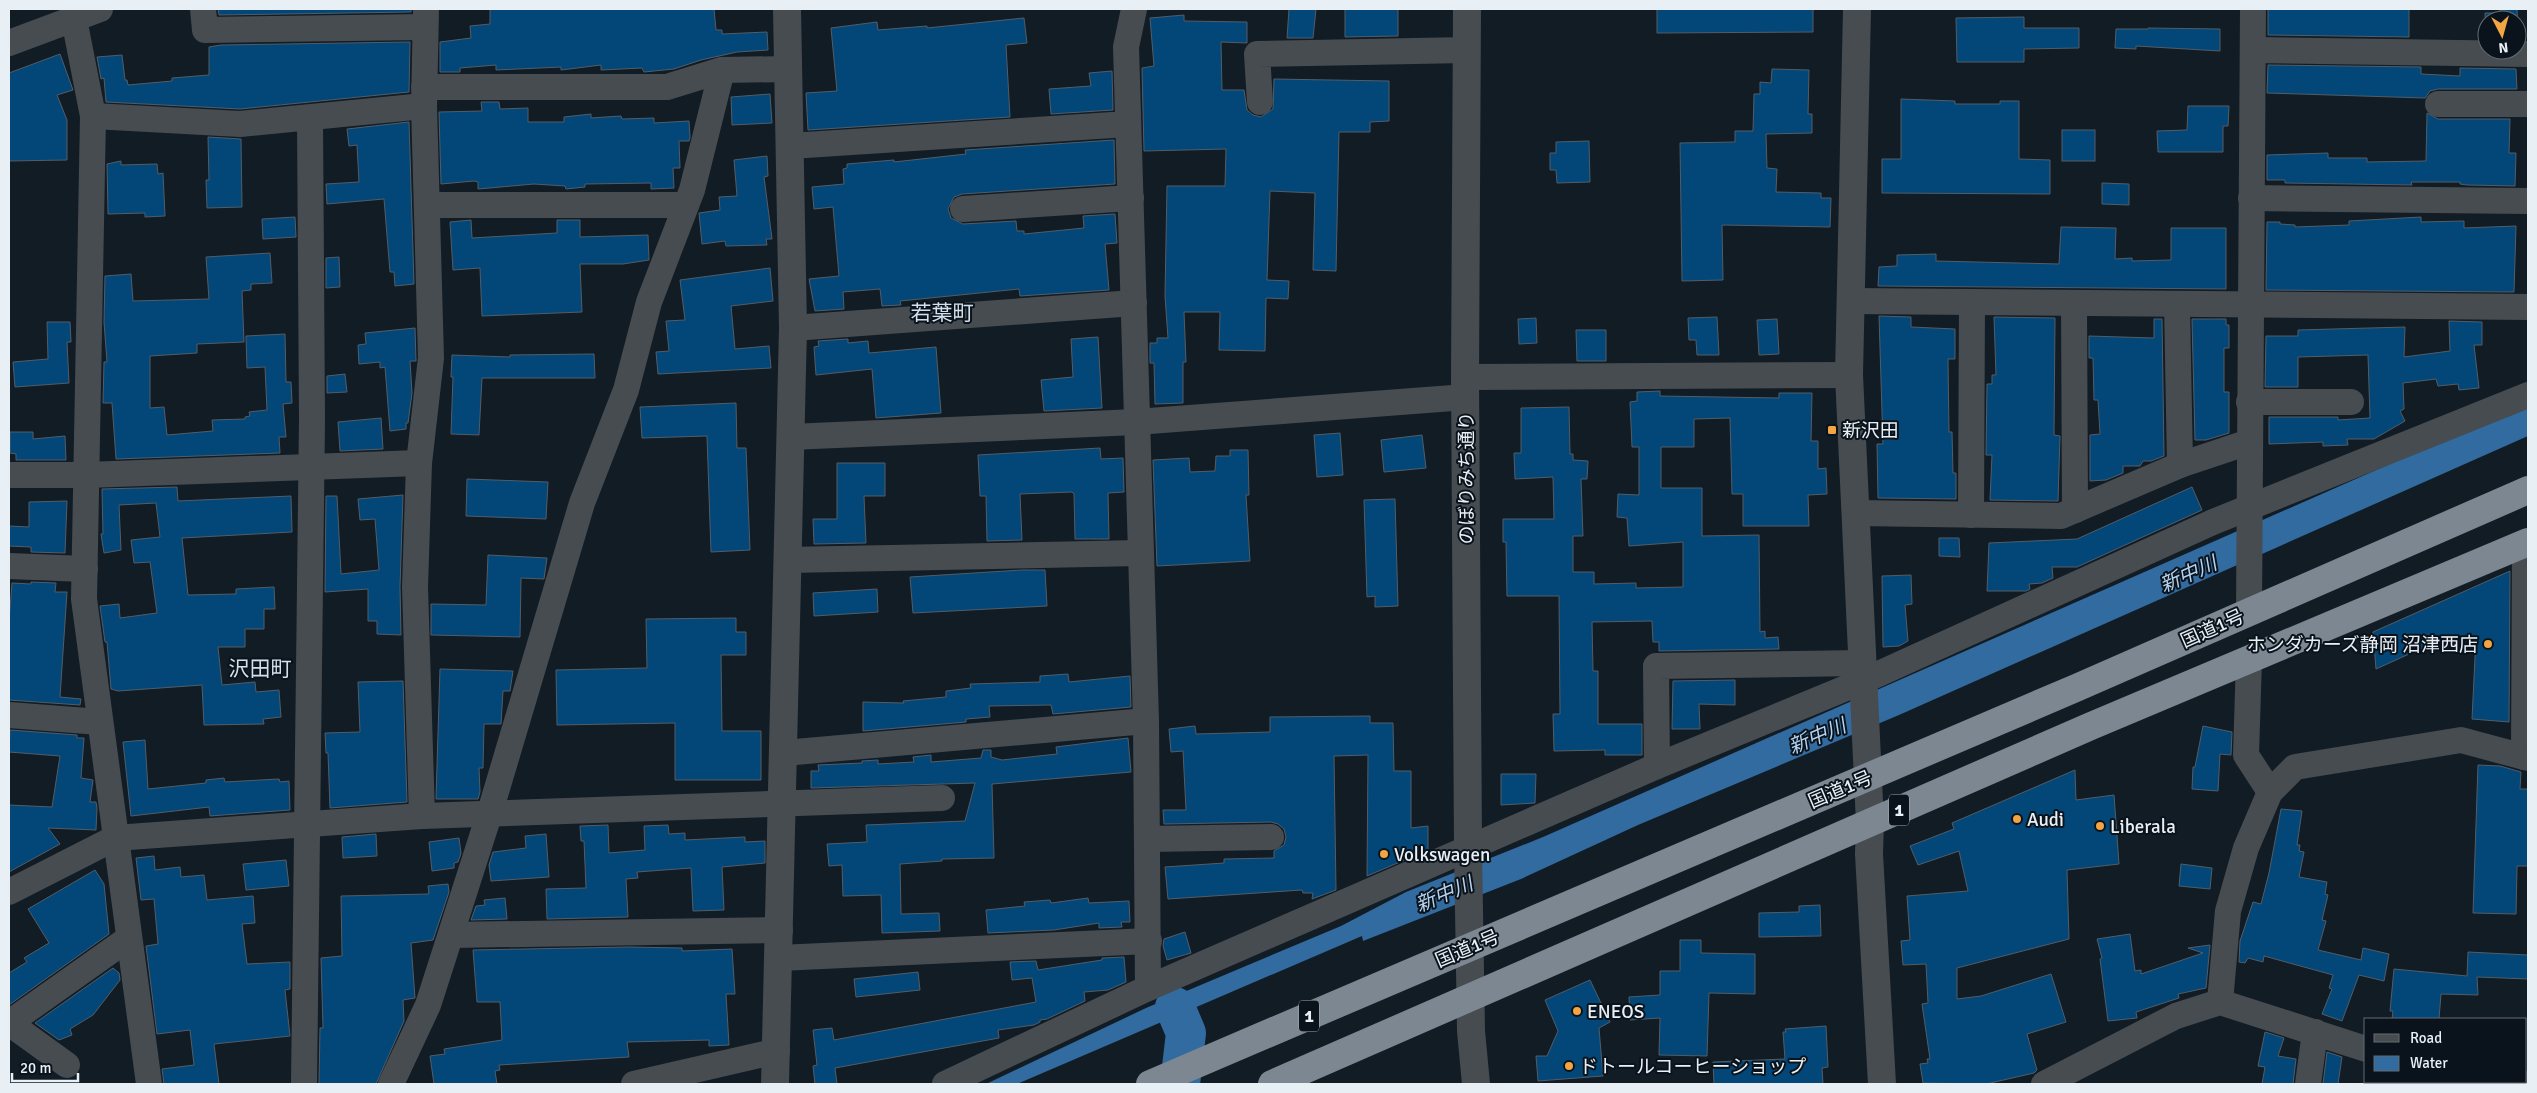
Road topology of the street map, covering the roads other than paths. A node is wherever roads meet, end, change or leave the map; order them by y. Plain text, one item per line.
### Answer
1 (100, 9) edge
2 (203, 9) edge
3 (787, 9) edge
4 (1134, 9) edge
5 (1468, 9) edge
6 (1857, 9) edge
7 (2253, 9) edge
8 (74, 18) junction
9 (425, 18) edge
10 (9, 43) edge
11 (1467, 50) junction
12 (2253, 50) junction
13 (2528, 54) edge
14 (790, 69) junction
15 (722, 70) junction
16 (424, 97) junction
17 (1260, 102) dead end
18 (2438, 104) dead end
19 (2528, 104) edge
20 (93, 116) junction
21 (310, 118) junction
22 (1128, 124) junction
23 (790, 146) junction
24 (1131, 198) junction
25 (2251, 198) junction
26 (2528, 201) edge
27 (429, 205) junction
28 (686, 205) junction
29 (963, 209) dead end
30 (1851, 301) junction
31 (1972, 302) junction
32 (1134, 303) junction
33 (2074, 303) junction
34 (2176, 304) junction
35 (2250, 304) junction
36 (2528, 307) edge
37 (793, 328) junction
38 (1849, 375) junction
39 (1466, 387) junction
40 (2528, 395) edge
41 (2249, 402) junction
42 (2350, 402) dead end
43 (1136, 422) junction
44 (790, 437) junction
45 (2249, 442) junction
46 (419, 463) junction
47 (2180, 465) junction
48 (310, 467) junction
49 (9, 475) edge
50 (86, 475) junction
51 (2528, 490) edge
52 (2075, 510) junction
53 (2248, 510) junction
54 (1855, 513) junction
55 (1971, 515) junction
56 (2527, 542) edge
57 (1140, 553) junction
58 (788, 560) junction
59 (9, 566) edge
60 (85, 569) junction
61 (2249, 612) junction
62 (2249, 659) junction
63 (1862, 672) junction
64 (9, 715) edge
65 (1146, 721) junction
66 (100, 722) junction
67 (784, 753) junction
68 (2526, 757) edge
69 (1866, 765) junction
70 (1657, 766) junction
71 (2270, 792) junction
72 (942, 798) dead end
73 (784, 804) junction
74 (490, 812) junction
75 (422, 816) junction
76 (1870, 823) junction
77 (307, 826) junction
78 (1271, 837) dead end
79 (115, 838) junction
80 (1148, 839) junction
81 (1468, 848) junction
82 (9, 892) edge
83 (780, 930) junction
84 (451, 935) junction
85 (129, 938) junction
86 (1469, 939) junction
87 (1148, 941) junction
88 (779, 958) junction
89 (1148, 988) junction
90 (1470, 998) junction
91 (2220, 1002) junction
92 (2315, 1032) junction
93 (2364, 1048) edge
94 (777, 1052) junction
95 (67, 1065) dead end
96 (2516, 1083) edge
97 (149, 1084) edge
98 (304, 1084) edge
99 (391, 1084) edge
100 (634, 1084) edge
101 (776, 1084) edge
102 (946, 1084) edge
103 (1150, 1084) edge
104 (1272, 1084) edge
105 (1476, 1084) edge
106 (1882, 1084) edge
107 (2044, 1084) edge
108 (2308, 1084) edge
109 (2528, 1084) edge

1 - 8 street
2 - 9 street
3 - 14 street
4 - 22 street
5 - 11 street, のぼりみち通り
6 - 30 street
7 - 12 street
8 - 10 street
8 - 20 street
9 - 16 street
11 - 17 street
11 - 39 street, のぼりみち通り
12 - 13 street
12 - 25 street
14 - 15 street
14 - 23 street
15 - 16 street
15 - 28 street
16 - 21 street
16 - 27 street
18 - 19 street
20 - 21 street
20 - 50 street
21 - 48 street
22 - 23 street
22 - 24 street
23 - 37 street
24 - 29 street
24 - 32 street
25 - 26 street
25 - 35 street
27 - 28 street
27 - 46 street
28 - 74 street
30 - 31 street
30 - 38 street
31 - 33 street
31 - 55 street
32 - 37 street
32 - 43 street
33 - 34 street
33 - 52 street
34 - 35 street
34 - 47 street
35 - 36 street
35 - 41 street
37 - 44 street
38 - 39 street
38 - 54 street
39 - 43 street
39 - 81 street, のぼりみち通り
40 - 53 street
41 - 42 street
41 - 45 street
43 - 44 street
43 - 57 street
44 - 58 street
45 - 47 street
45 - 53 street
46 - 48 street
46 - 75 street
47 - 52 street
48 - 50 street
48 - 77 street
49 - 50 street
50 - 60 street
51 - 61 highway, 国道1号 / 1
52 - 55 street
53 - 61 street
53 - 63 street
54 - 55 street
54 - 63 street
56 - 62 highway, 1
56 - 68 street
57 - 58 street
57 - 65 street
58 - 67 street
59 - 60 street
60 - 66 street
61 - 69 highway, 国道1号 / 1
62 - 71 street
62 - 76 highway, 1
63 - 69 street
63 - 70 street
63 - 70 street
64 - 66 street
65 - 67 street
65 - 80 street
66 - 79 street
67 - 73 street
68 - 71 street
69 - 76 street
69 - 86 highway, 国道1号 / 1
70 - 81 street
71 - 91 street
72 - 73 street
73 - 74 street
73 - 83 street
74 - 75 street
74 - 84 street
75 - 77 street
76 - 90 highway, 1
76 - 106 street
77 - 79 street
77 - 98 street
78 - 80 street
79 - 82 street
79 - 85 street
80 - 87 street
81 - 86 street, のぼりみち通り
81 - 89 street
83 - 84 street
83 - 88 street
84 - 99 street
85 - 95 street
85 - 97 street
86 - 90 street, のぼりみち通り
86 - 103 highway, 国道1号 / 1
87 - 88 street
87 - 89 street
88 - 94 street
89 - 102 street
90 - 104 highway, 1
90 - 105 street, のぼりみち通り
91 - 92 street
91 - 107 street
92 - 93 street
92 - 108 street
94 - 100 street
94 - 101 street
96 - 109 street

